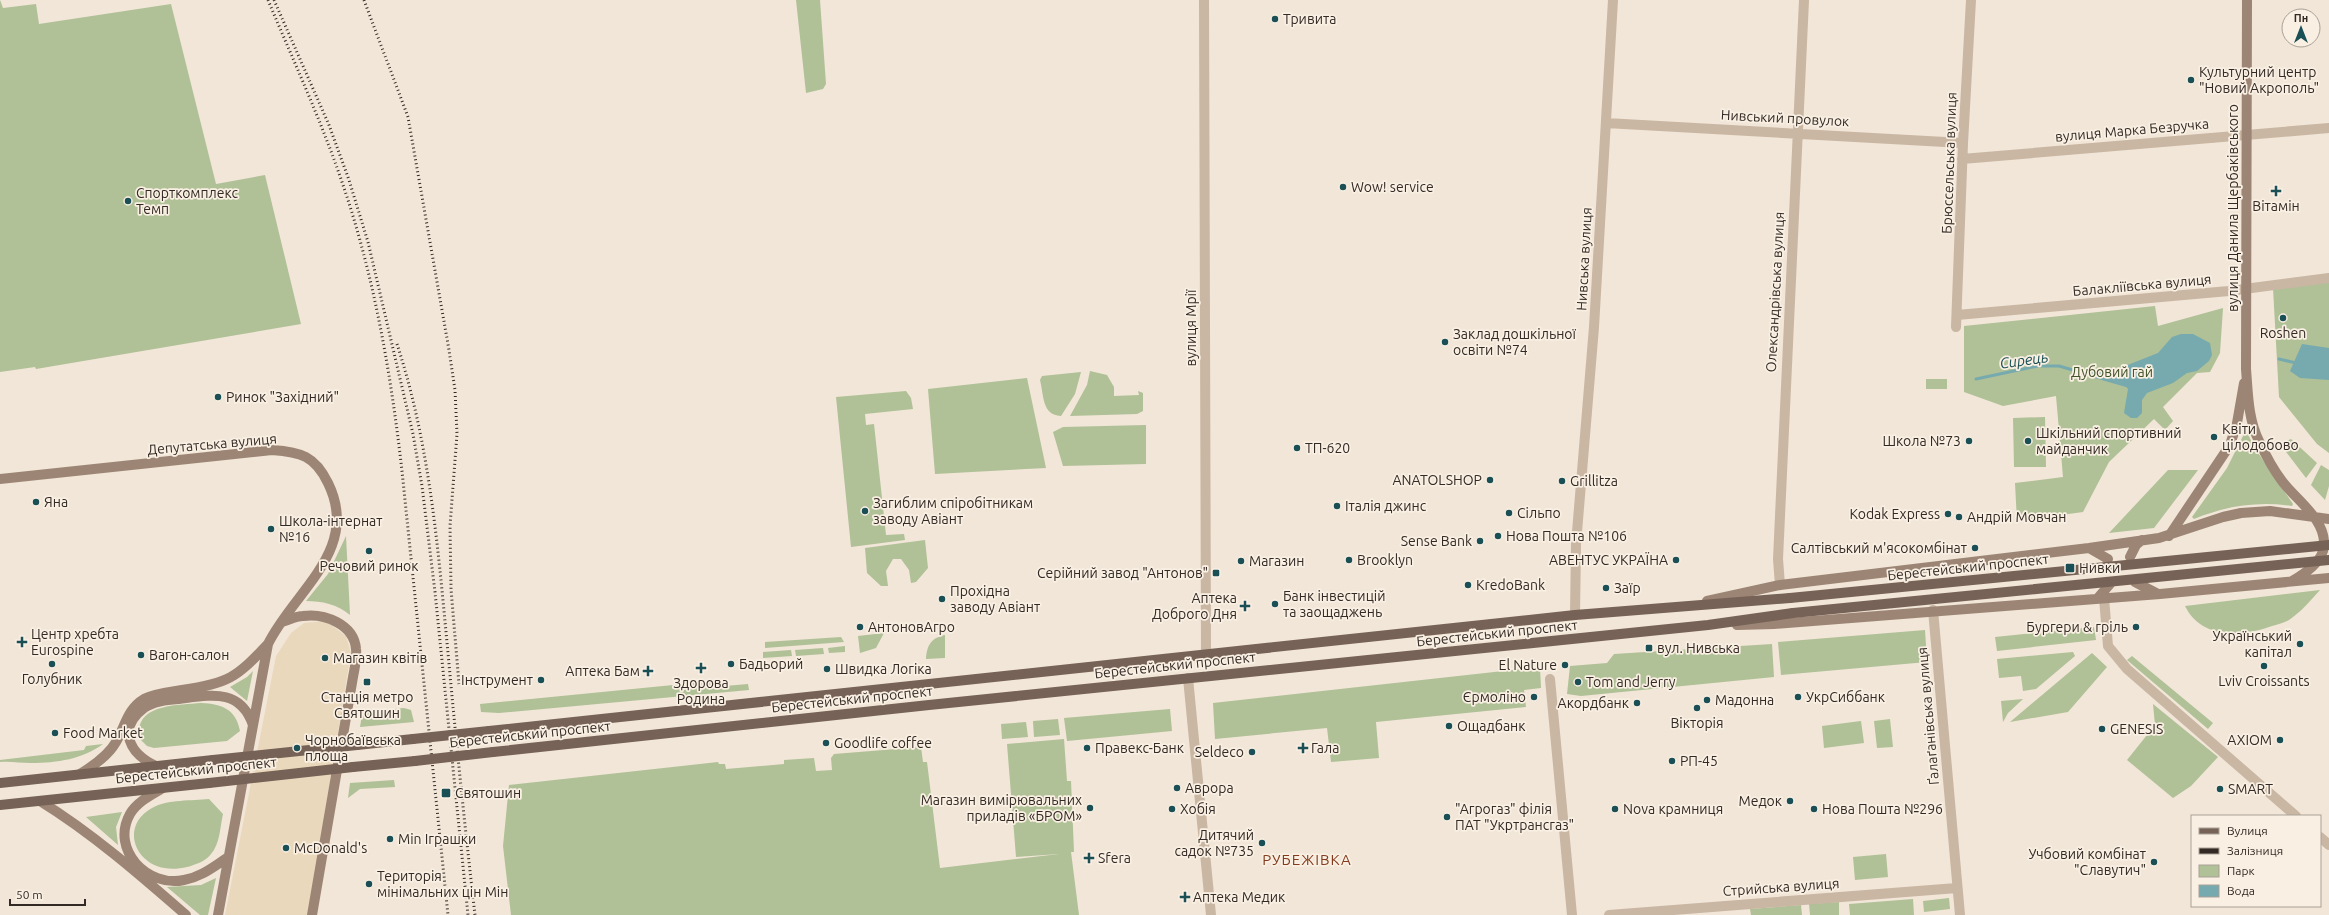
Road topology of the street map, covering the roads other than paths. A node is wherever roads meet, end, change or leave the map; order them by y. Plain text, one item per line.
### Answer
1 (1204, 0) edge
2 (1613, 0) edge
3 (1804, 0) edge
4 (1971, 0) edge
5 (2247, 0) edge
6 (1606, 123) junction
7 (2329, 128) edge
8 (1796, 132) junction
9 (2247, 134) junction
10 (1963, 143) junction
11 (1962, 159) junction
12 (2329, 278) edge
13 (2246, 288) junction
14 (1957, 316) junction
15 (1956, 327) dead end
16 (2246, 369) junction
17 (0, 479) edge
18 (2314, 517) junction
19 (2329, 519) edge
20 (2169, 536) junction
21 (2142, 540) junction
22 (2329, 545) edge
23 (2089, 548) junction
24 (2130, 557) dead end
25 (2108, 559) dead end
26 (2329, 560) edge
27 (2329, 578) edge
28 (2135, 582) dead end
29 (2291, 582) junction
30 (2110, 584) dead end
31 (1780, 585) junction
32 (2160, 594) junction
33 (2100, 598) junction
34 (1682, 607) junction
35 (1933, 610) junction
36 (1574, 616) junction
37 (282, 622) junction
38 (1708, 625) junction
39 (268, 644) junction
40 (1206, 655) junction
41 (1188, 678) junction
42 (1550, 679) dead end
43 (253, 726) junction
44 (156, 766) junction
45 (80, 774) junction
46 (0, 783) edge
47 (163, 788) junction
48 (40, 801) junction
49 (0, 805) edge
50 (2295, 815) edge
51 (2321, 838) edge
52 (2329, 845) edge
53 (227, 858) junction
54 (1957, 888) junction
55 (186, 915) edge
56 (218, 915) edge
57 (312, 915) edge
58 (1211, 915) edge
59 (1572, 915) edge
60 (1608, 915) edge
61 (1960, 915) edge

1 - 40 street, вулиця Мрії
2 - 6 street, Нивська вулиця
3 - 8 street, Олександрівська вулиця
4 - 10 street, Брюссельська вулиця
5 - 9 main road, вулиця Данила Щербаківського
6 - 8 street, Нивський провулок
6 - 36 street, Нивська вулиця
7 - 9 street, вулиця Марка Безручка
8 - 10 street, Нивський провулок
8 - 31 street, Олександрівська вулиця
9 - 11 street, вулиця Марка Безручка
9 - 13 main road, вулиця Данила Щербаківського
10 - 11 street, Брюссельська вулиця
11 - 14 street, Брюссельська вулиця
12 - 13 street, Балакліївська вулиця
13 - 14 street, Балакліївська вулиця
13 - 16 main road, вулиця Данила Щербаківського
14 - 15 street, Брюссельська вулиця
16 - 18 main road, вулиця Данила Щербаківського
16 - 20 main road, вулиця Данила Щербаківського
17 - 37 main road, Депутатська вулиця
18 - 19 main road
18 - 20 main road, Берестейський проспект
18 - 29 main road, вулиця Данила Щербаківського
20 - 21 main road, Берестейський проспект
21 - 23 main road, Берестейський проспект
21 - 24 main road
22 - 34 main road, Берестейський проспект, bridge
23 - 25 main road
23 - 31 main road, Берестейський проспект
26 - 38 main road, Берестейський проспект, bridge
27 - 29 main road
28 - 32 main road
29 - 32 main road, Берестейський проспект
30 - 33 main road
31 - 34 main road, Берестейський проспект
32 - 33 main road, Берестейський проспект
33 - 35 main road, Берестейський проспект
33 - 50 street
34 - 36 main road, Берестейський проспект
35 - 38 main road, Берестейський проспект
35 - 54 street, Ґалаґанівська вулиця
36 - 40 main road, Берестейський проспект
37 - 39 main road
37 - 57 main road
38 - 41 main road, Берестейський проспект
39 - 43 main road
39 - 45 main road
40 - 44 main road, Берестейський проспект, bridge
41 - 47 main road, Берестейський проспект, bridge
41 - 58 street
42 - 59 street
43 - 44 main road
43 - 53 main road
44 - 45 main road, Берестейський проспект
45 - 46 main road, Берестейський проспект
47 - 48 main road, Берестейський проспект
47 - 53 main road
48 - 49 main road, Берестейський проспект
48 - 55 main road
51 - 52 street
53 - 56 main road
54 - 60 street, Стрийська вулиця
54 - 61 street, Ґалаґанівська вулиця

